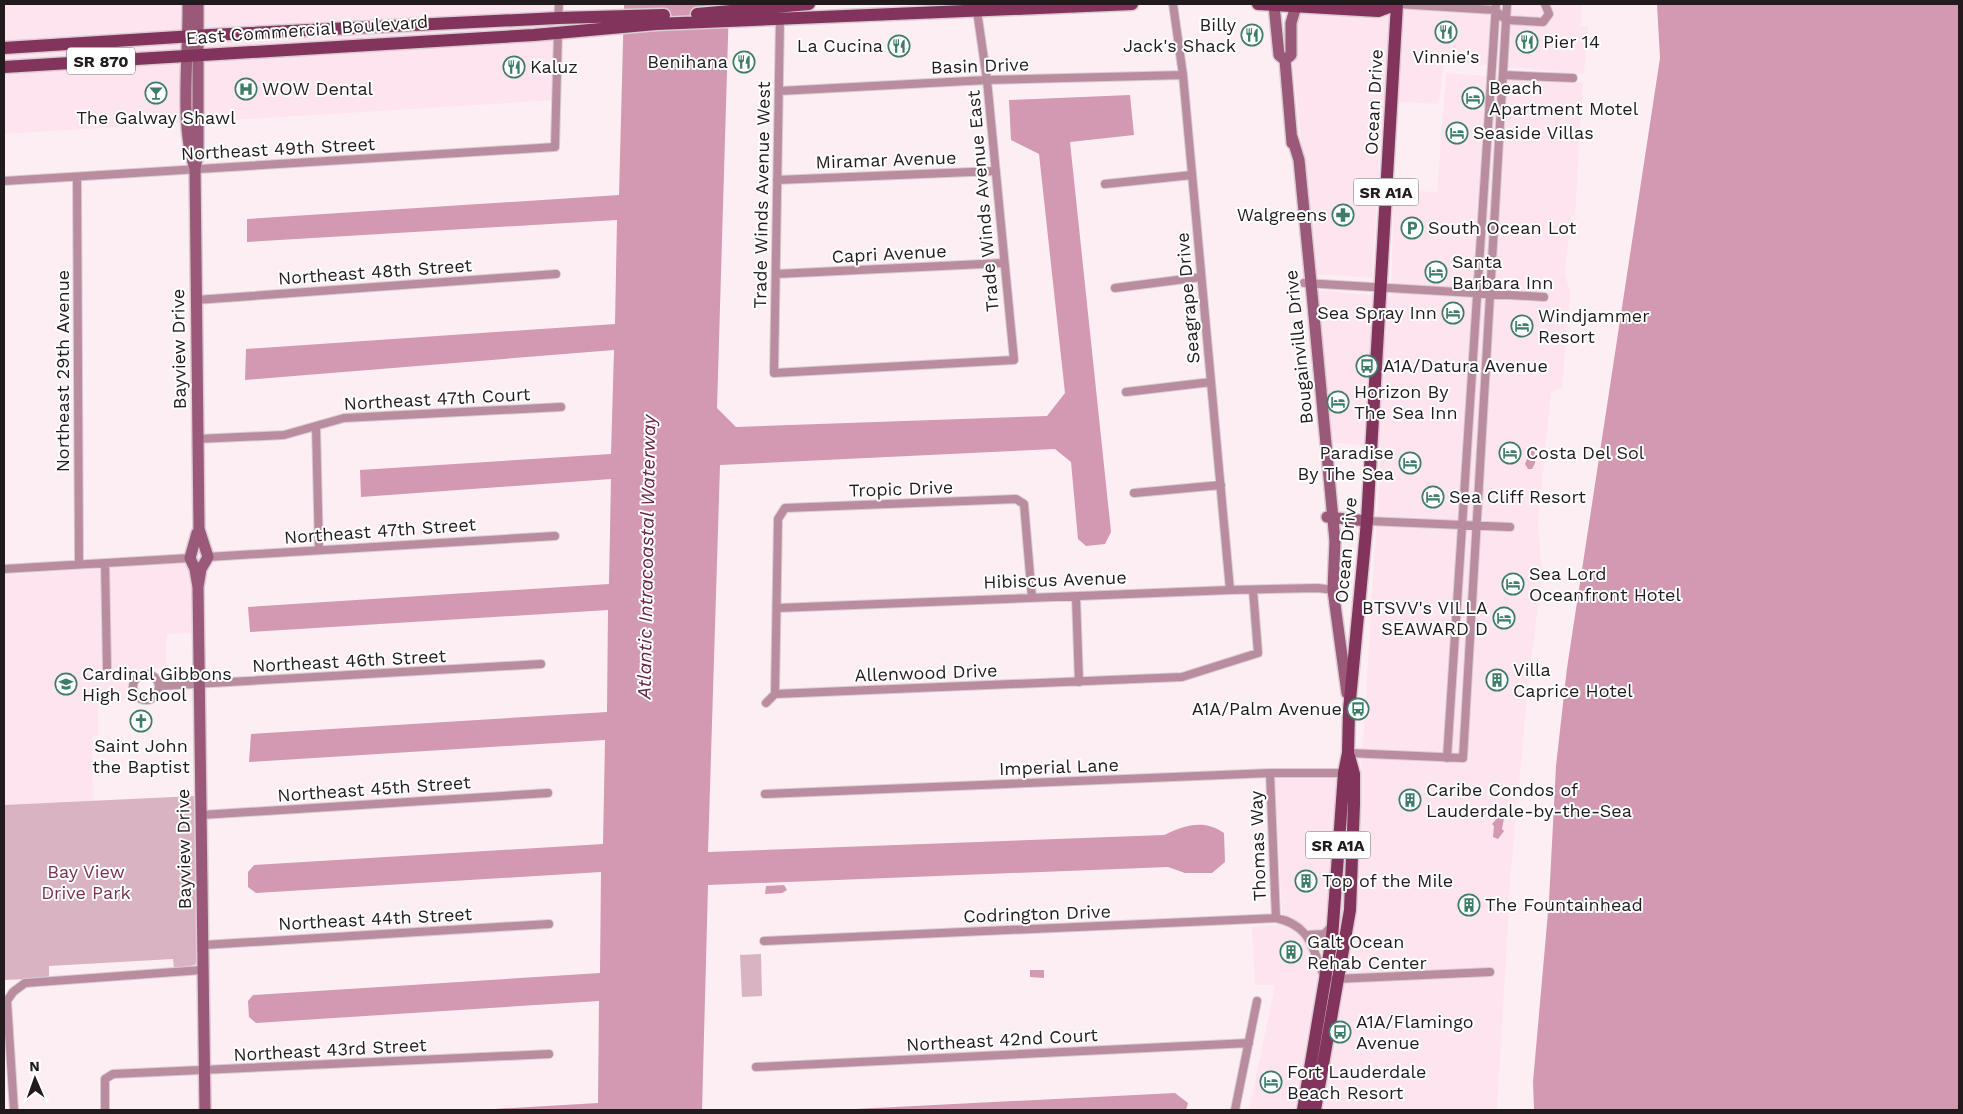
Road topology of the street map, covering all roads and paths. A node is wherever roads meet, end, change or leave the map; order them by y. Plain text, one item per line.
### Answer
1 (188, 4) edge
2 (198, 4) edge
3 (558, 4) edge
4 (796, 4) edge
5 (809, 4) edge
6 (1132, 4) edge
7 (1173, 4) edge
8 (1258, 4) edge
9 (1275, 4) edge
10 (1397, 4) edge
11 (1503, 4) edge
12 (1508, 4) edge
13 (1545, 4) edge
14 (1296, 6) junction
15 (977, 7) edge
16 (1495, 7) edge
17 (780, 9) edge
18 (558, 18) junction
19 (1506, 20) junction
20 (612, 22) junction
21 (392, 26) junction
22 (374, 27) junction
23 (558, 32) junction
24 (534, 35) junction
25 (193, 36) junction
26 (377, 43) junction
27 (355, 45) junction
28 (4, 48) edge
29 (193, 55) junction
30 (1284, 60) junction
31 (4, 67) edge
32 (1182, 75) junction
33 (1503, 75) junction
34 (1573, 78) dead end
35 (987, 80) junction
36 (779, 91) junction
37 (195, 168) junction
38 (996, 171) junction
39 (1192, 175) junction
40 (76, 177) junction
41 (777, 180) junction
42 (4, 181) edge
43 (1105, 184) dead end
44 (1004, 263) junction
45 (556, 274) dead end
46 (776, 274) junction
47 (1201, 276) junction
48 (1308, 283) junction
49 (1381, 287) junction
50 (1115, 288) dead end
51 (1476, 292) junction
52 (1491, 293) junction
53 (1544, 296) dead end
54 (196, 300) junction
55 (774, 372) joint
56 (1211, 382) junction
57 (1126, 392) dead end
58 (561, 407) dead end
59 (316, 426) junction
60 (197, 439) junction
61 (1220, 485) junction
62 (1134, 493) dead end
63 (1332, 496) junction
64 (1330, 518) junction
65 (1352, 520) junction
66 (1367, 522) junction
67 (1461, 525) junction
68 (1478, 526) junction
69 (1510, 527) dead end
70 (555, 536) dead end
71 (319, 550) junction
72 (199, 557) junction
73 (105, 563) junction
74 (79, 564) junction
75 (4, 569) edge
76 (1230, 590) junction
77 (1253, 590) junction
78 (1333, 590) junction
79 (1076, 597) junction
80 (1032, 598) junction
81 (778, 608) junction
82 (541, 664) dead end
83 (107, 668) dead end
84 (1079, 682) junction
85 (200, 684) junction
86 (159, 686) dead end
87 (775, 694) junction
88 (766, 703) dead end
89 (1349, 710) junction
90 (1348, 753) junction
91 (1447, 758) junction
92 (1270, 773) junction
93 (1349, 773) junction
94 (548, 793) dead end
95 (765, 794) dead end
96 (201, 815) junction
97 (1276, 918) junction
98 (549, 924) dead end
99 (1334, 924) junction
100 (1308, 935) junction
101 (764, 941) dead end
102 (203, 945) junction
103 (202, 970) junction
104 (1490, 972) dead end
105 (1325, 978) junction
106 (1339, 980) junction
107 (1257, 1001) dead end
108 (1249, 1043) junction
109 (548, 1054) dead end
110 (756, 1067) dead end
111 (203, 1072) junction
112 (14, 1110) edge
113 (105, 1110) edge
114 (205, 1110) edge
115 (1235, 1110) edge
116 (1303, 1110) edge
117 (1315, 1110) edge

1 - 25 street, Bayview Drive
2 - 25 street, Bayview Drive
3 - 18 street
4 - 5 main road
4 - 17 main road
6 - 15 main road, SR 870
7 - 32 street, Seagrape Drive
8 - 9 main road
9 - 14 main road
9 - 30 street
10 - 14 main road
10 - 16 street
10 - 49 main road, Ocean Drive / SR A1A
11 - 16 street
12 - 19 street
13 - 19 street
14 - 30 street, Bougainvilla Drive
15 - 17 main road, SR 870
15 - 35 street, Trade Winds Avenue East
16 - 19 street
16 - 51 street
17 - 20 main road, SR 870
17 - 36 street, Trade Winds Avenue West
18 - 20 main road, East Commercial Boulevard / SR 870
18 - 21 main road, East Commercial Boulevard / SR 870
18 - 24 main road
19 - 33 street
20 - 23 main road, East Commercial Boulevard / SR 870
21 - 22 main road, East Commercial Boulevard / SR 870
21 - 26 main road
22 - 25 main road, East Commercial Boulevard / SR 870
22 - 27 main road
23 - 24 main road, East Commercial Boulevard / SR 870
23 - 37 street, Northeast 49th Street
24 - 26 main road, East Commercial Boulevard / SR 870
25 - 28 main road, East Commercial Boulevard / SR 870
25 - 29 street, Bayview Drive
26 - 27 main road, East Commercial Boulevard / SR 870
27 - 29 main road, East Commercial Boulevard / SR 870
29 - 31 main road, East Commercial Boulevard / SR 870
29 - 37 street, Bayview Drive
30 - 48 street, Bougainvilla Drive
32 - 35 street, Basin Drive
32 - 39 street, Seagrape Drive
33 - 34 street
33 - 52 street
35 - 36 street, Basin Drive
35 - 38 street, Trade Winds Avenue East
36 - 41 street, Trade Winds Avenue West
37 - 40 street, Northeast 49th Street
37 - 54 street, Bayview Drive
38 - 41 street, Miramar Avenue
38 - 44 street, Trade Winds Avenue East
39 - 43 street
39 - 47 street, Seagrape Drive
40 - 42 street, Northeast 49th Street
40 - 74 street, Northeast 29th Avenue
41 - 46 street, Trade Winds Avenue West
44 - 46 street, Capri Avenue
44 - 55 street, Trade Winds Avenue East
45 - 54 street, Northeast 48th Street
46 - 55 street, Trade Winds Avenue West
47 - 50 street
47 - 56 street, Seagrape Drive
48 - 49 street
48 - 63 street, Bougainvilla Drive
48 - 64 street, Bougainvilla Drive
49 - 51 street
49 - 66 main road, Ocean Drive / SR A1A
51 - 52 street
51 - 67 street
52 - 53 street
52 - 68 street
54 - 60 street, Bayview Drive
56 - 57 street
56 - 61 street, Seagrape Drive
58 - 59 street, Northeast 47th Court
59 - 60 street, Northeast 47th Court
59 - 71 street
60 - 72 street, Bayview Drive
61 - 62 street
61 - 76 street, Seagrape Drive
63 - 64 street, Bougainvilla Drive
63 - 65 street
64 - 65 street
64 - 78 street, Bougainvilla Drive
65 - 66 street
66 - 67 street
66 - 89 main road, Ocean Drive / SR A1A
67 - 68 street
67 - 91 street
68 - 69 street
68 - 91 street
70 - 71 street, Northeast 47th Street
71 - 72 street, Northeast 47th Street
72 - 73 street, Northeast 47th Street
72 - 85 street, Bayview Drive
73 - 74 street, Northeast 47th Street
73 - 83 street
74 - 75 street, Northeast 47th Street
76 - 77 street, Hibiscus Avenue
76 - 79 street, Hibiscus Avenue
77 - 78 street, Hibiscus Avenue
77 - 84 street, Allenwood Drive
78 - 89 street, Bougainvilla Drive
79 - 80 street, Hibiscus Avenue
79 - 84 street
80 - 81 street, Hibiscus Avenue
80 - 81 street, Tropic Drive
81 - 87 street
82 - 85 street, Northeast 46th Street
84 - 87 street, Allenwood Drive
85 - 86 street, Northeast 46th Street
85 - 96 street, Bayview Drive
87 - 88 street
89 - 90 main road, SR A1A
90 - 91 street
90 - 93 main road, SR A1A
92 - 93 street, Imperial Lane
92 - 95 street, Imperial Lane
92 - 97 street, Thomas Way
93 - 99 main road, SR A1A
93 - 106 main road, SR A1A
94 - 96 street, Northeast 45th Street
96 - 102 street, Bayview Drive
97 - 100 street, Codrington Drive
97 - 101 street, Codrington Drive
98 - 102 street, Northeast 44th Street
99 - 100 street
99 - 105 main road, SR A1A
100 - 105 street
102 - 103 street, Bayview Drive
103 - 111 street, Bayview Drive
103 - 112 street
104 - 106 street
105 - 106 street
105 - 116 main road, SR A1A
106 - 117 main road, SR A1A
107 - 108 street
108 - 110 street, Northeast 42nd Court
108 - 115 street
109 - 111 street, Northeast 43rd Street
111 - 113 street, Northeast 43rd Street
111 - 114 street, Bayview Drive

